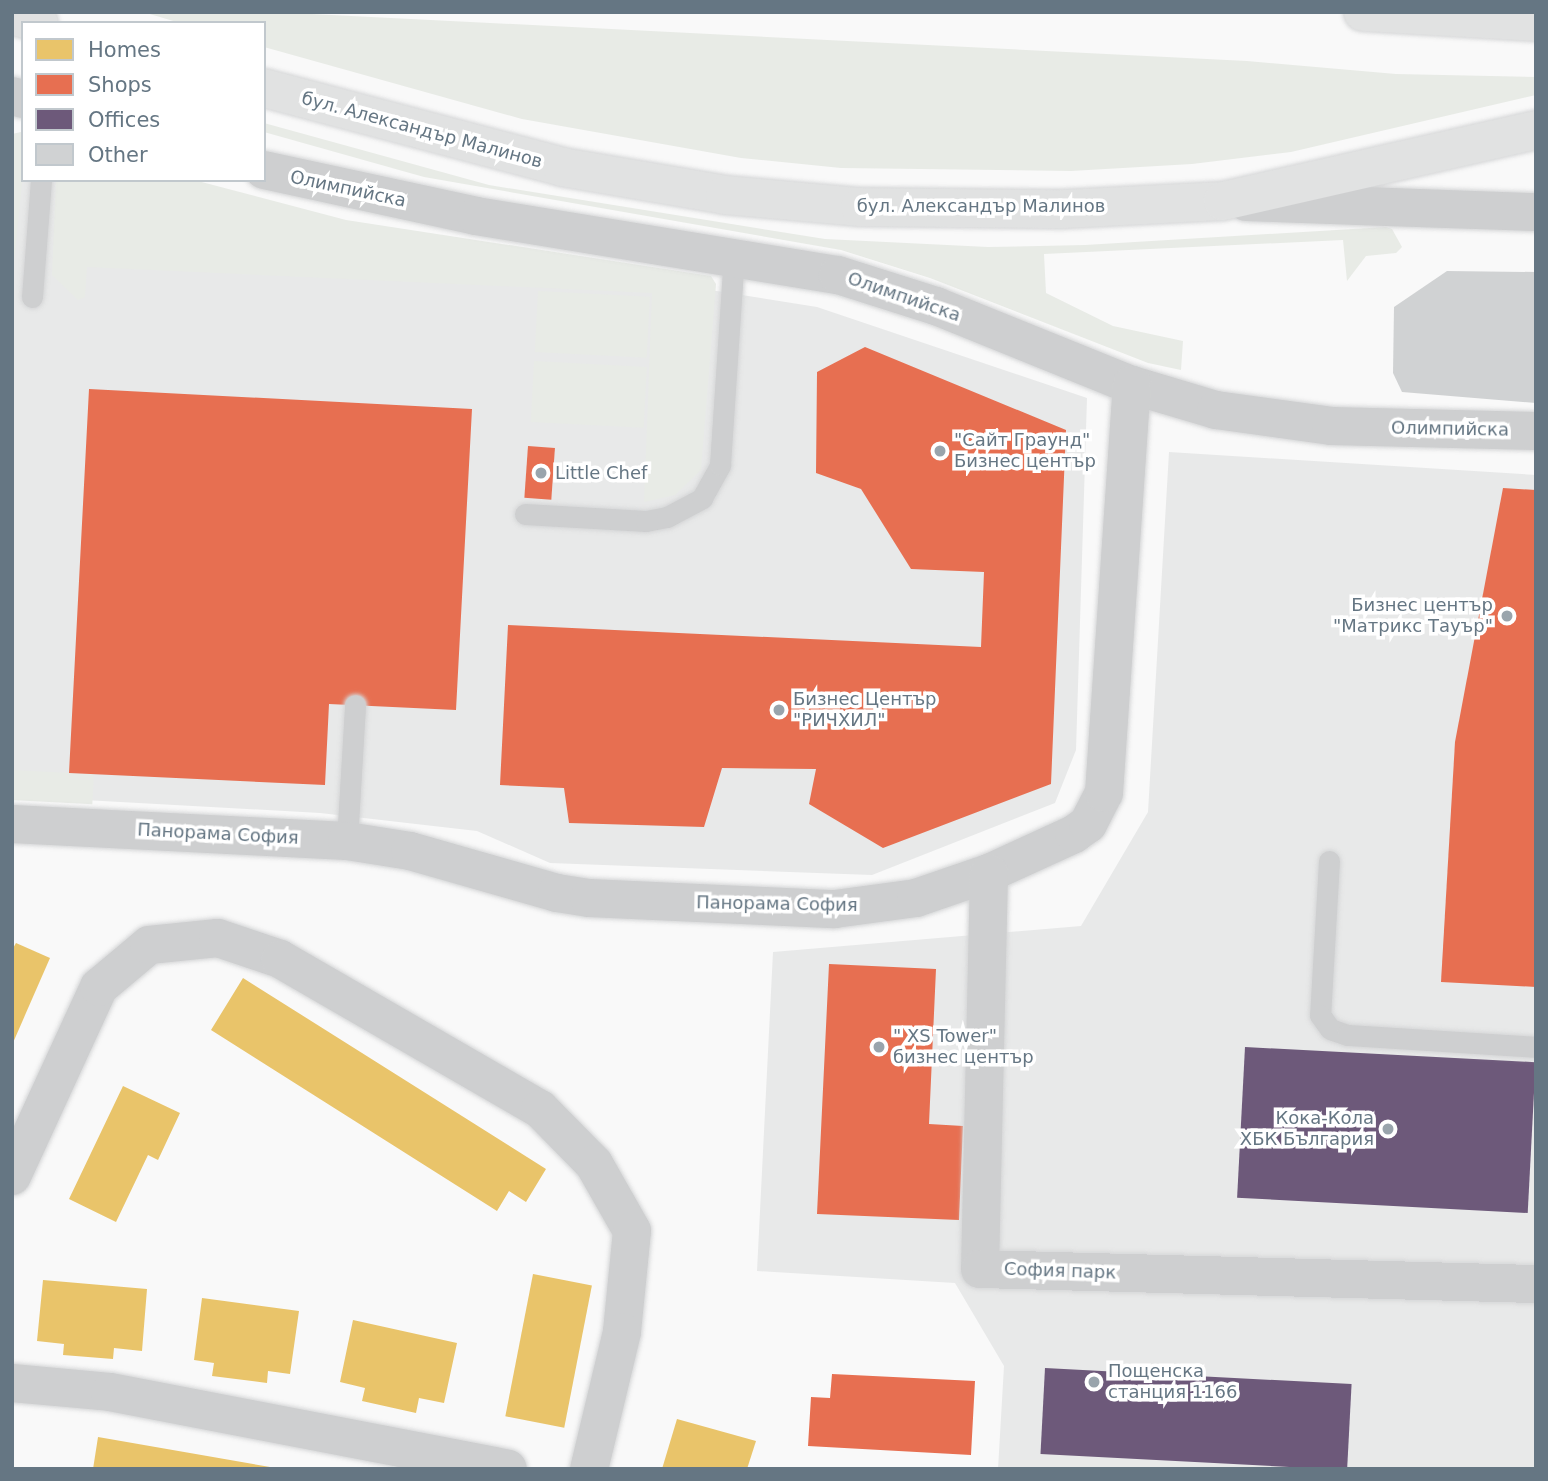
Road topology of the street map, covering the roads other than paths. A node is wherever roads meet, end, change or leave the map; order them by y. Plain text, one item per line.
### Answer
1 (1363, 12) edge
2 (12, 15) edge
3 (32, 21) edge
4 (1536, 22) edge
5 (266, 89) edge
6 (1534, 131) edge
7 (266, 170) edge
8 (41, 182) edge
9 (1223, 201) junction
10 (1536, 212) edge
11 (734, 254) junction
12 (32, 297) dead end
13 (1132, 385) junction
14 (1536, 431) edge
15 (525, 514) dead end
16 (355, 705) dead end
17 (12, 824) edge
18 (347, 841) junction
19 (1329, 861) dead end
20 (989, 873) junction
21 (1536, 1047) edge
22 (12, 1176) edge
23 (1536, 1284) edge
24 (12, 1383) edge
25 (508, 1469) edge
26 (589, 1469) edge

1 - 4 main road
2 - 3 main road
5 - 9 main road, бул. Александър Малинов
6 - 9 main road, бул. Александър Малинов
7 - 11 street, Олимпийска
8 - 12 lane
9 - 10 street
11 - 13 street, Олимпийска
11 - 15 lane
13 - 14 street, Олимпийска
13 - 20 street, Панорама София
16 - 18 lane
17 - 18 street, Панорама София
18 - 20 street, Панорама София
19 - 21 lane
20 - 23 street, София парк
22 - 26 street
24 - 25 street

